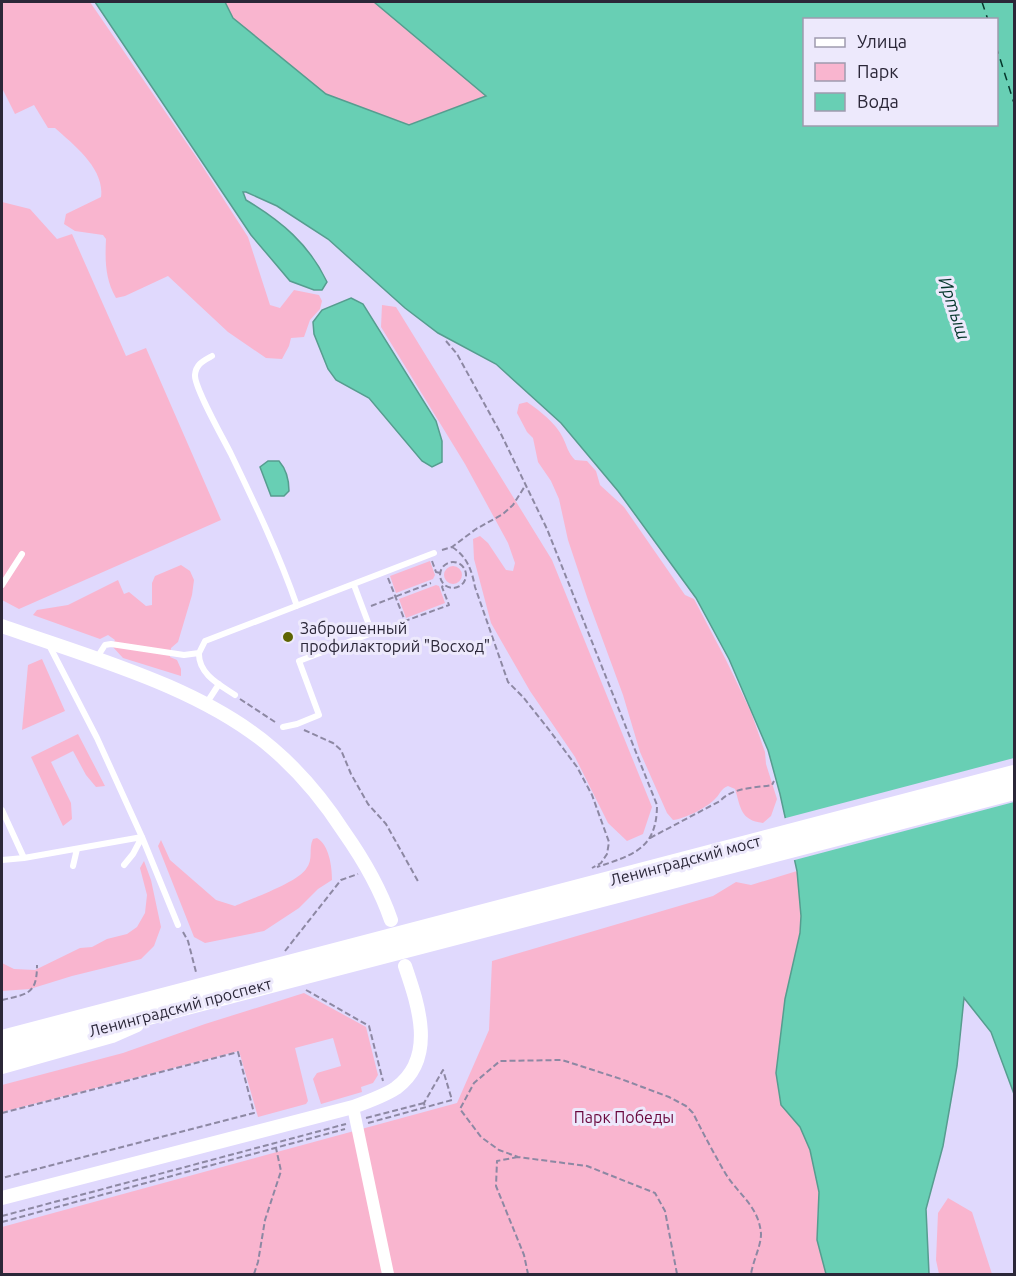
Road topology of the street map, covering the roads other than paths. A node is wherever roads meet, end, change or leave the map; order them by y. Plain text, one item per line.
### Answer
1 (212, 356) dead end
2 (22, 555) dead end
3 (432, 555) road end
4 (2, 585) edge
5 (354, 585) junction
6 (297, 606) junction
7 (2, 626) edge
8 (48, 642) junction
9 (199, 653) junction
10 (99, 663) junction
11 (219, 684) junction
12 (235, 695) road end
13 (206, 704) junction
14 (283, 727) road end
15 (1014, 774) edge
16 (1014, 791) edge
17 (2, 810) edge
18 (142, 837) junction
19 (77, 849) junction
20 (24, 858) junction
21 (2, 860) edge
22 (124, 865) dead end
23 (73, 866) dead end
24 (391, 920) dead end
25 (178, 925) dead end
26 (357, 953) junction
27 (405, 966) dead end
28 (165, 1011) junction
29 (2, 1039) edge
30 (2, 1054) edge
31 (2, 1067) edge
32 (353, 1107) junction
33 (2, 1198) edge
34 (388, 1275) edge

1 - 6 lane
2 - 4 lane
3 - 5 lane
5 - 6 lane
5 - 14 lane
6 - 9 lane
7 - 8 street
8 - 10 street
8 - 18 lane
9 - 10 lane
9 - 11 lane
10 - 13 street
11 - 12 lane
11 - 13 lane
13 - 24 street
15 - 26 main road, Ленинградский мост
16 - 26 main road, Ленинградский мост
17 - 20 lane
18 - 19 lane
18 - 22 lane
18 - 25 lane
19 - 20 lane
19 - 23 lane
20 - 21 lane
26 - 28 main road, Ленинградский проспект
26 - 29 main road, Ленинградский проспект
27 - 32 street
28 - 30 main road, Ленинградский проспект
28 - 31 street
32 - 33 street
32 - 34 street

